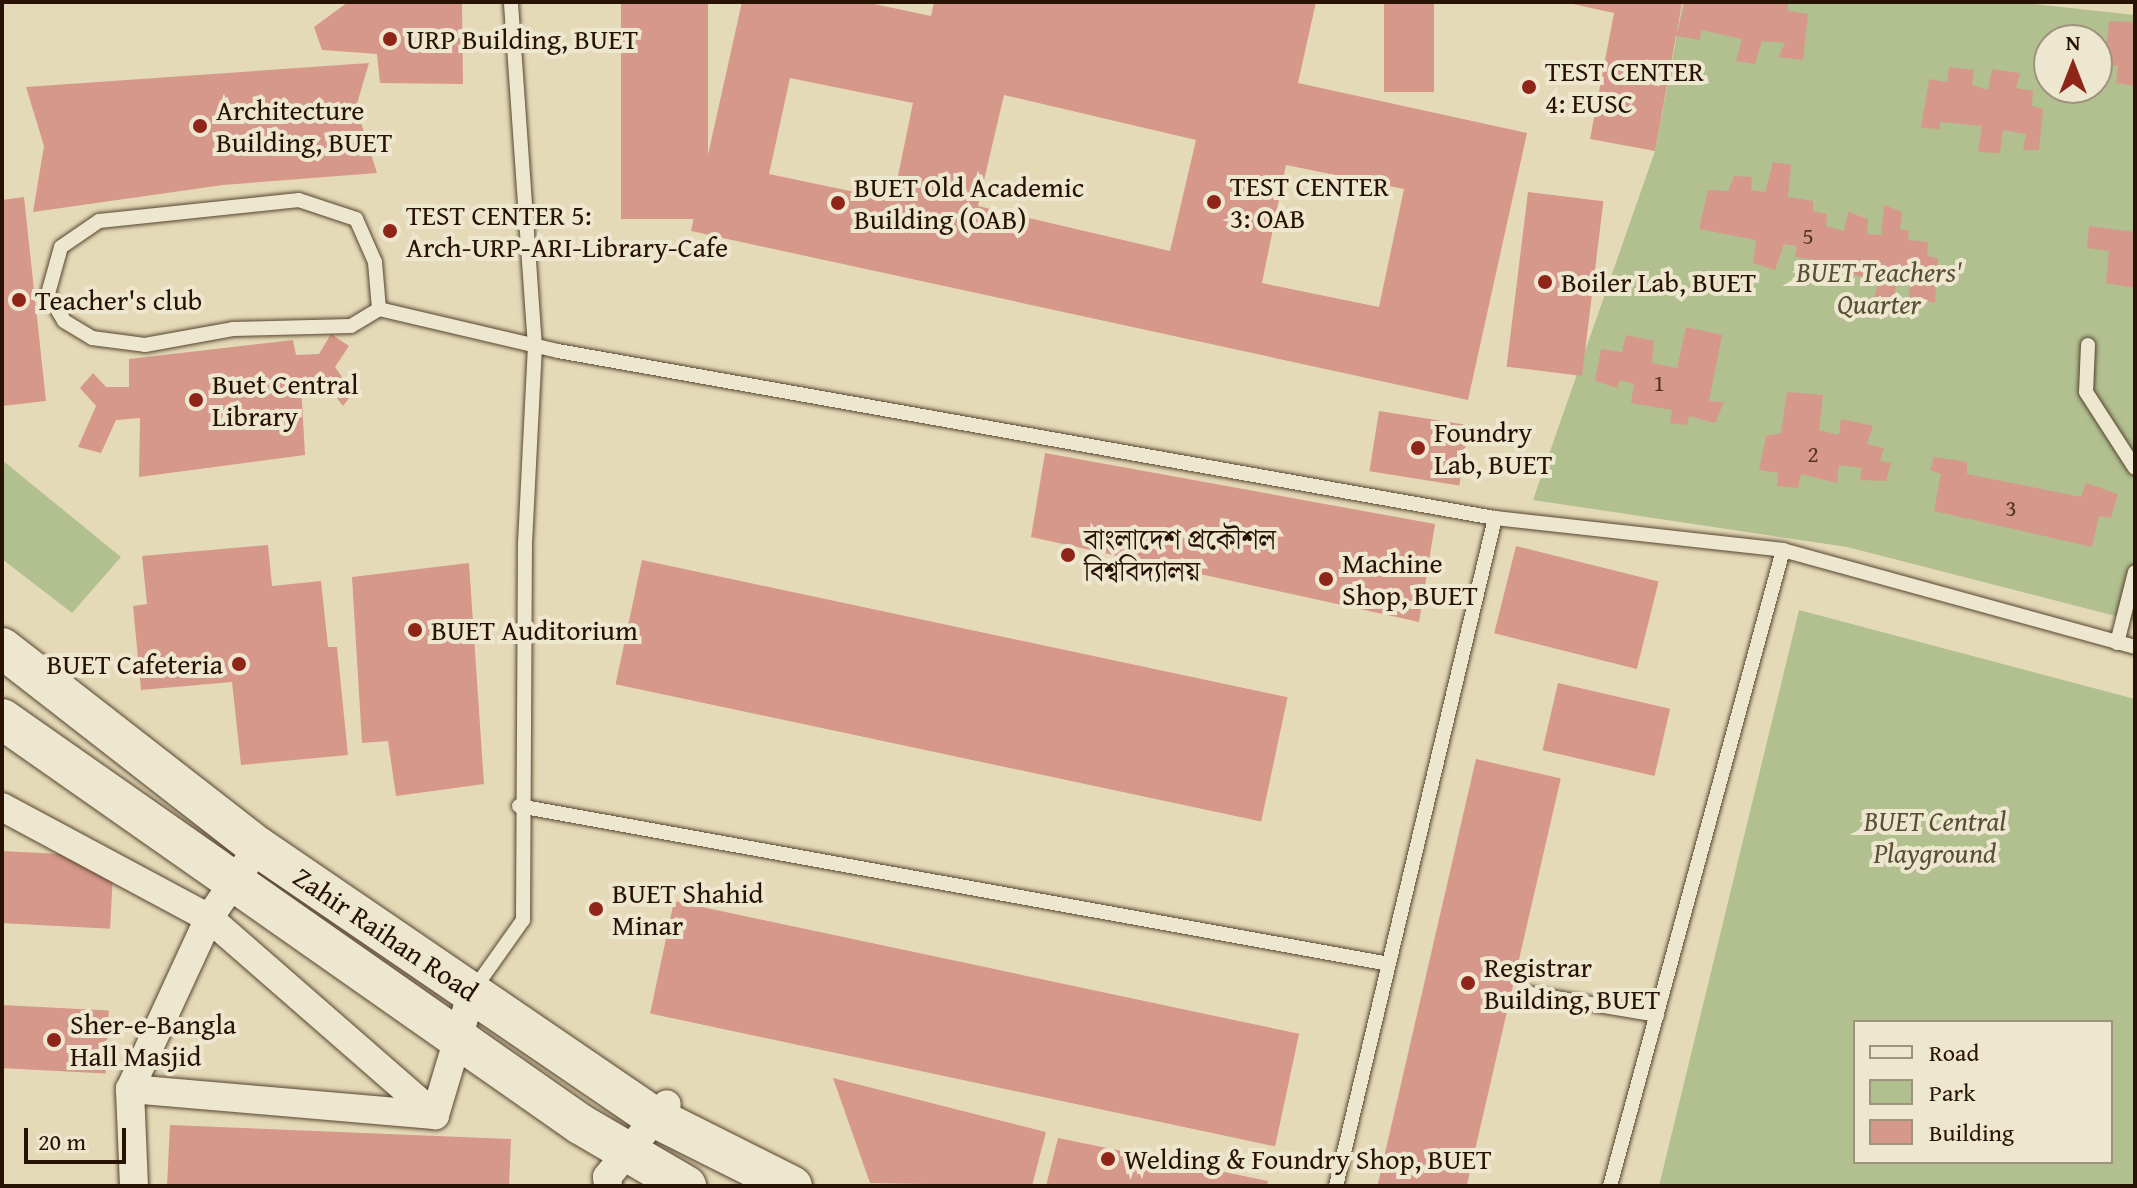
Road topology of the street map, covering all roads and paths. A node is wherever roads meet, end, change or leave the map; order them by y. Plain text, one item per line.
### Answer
1 (511, 2) edge
2 (379, 309) junction
3 (2088, 345) dead end
4 (535, 347) junction
5 (2135, 468) edge
6 (1495, 518) junction
7 (1783, 550) junction
8 (2135, 572) edge
9 (2117, 643) junction
10 (2135, 647) edge
11 (2, 648) edge
12 (2, 719) edge
13 (519, 806) junction
14 (2, 807) edge
15 (258, 847) junction
16 (229, 883) junction
17 (209, 918) junction
18 (1389, 964) junction
19 (472, 992) junction
20 (1526, 993) dead end
21 (1657, 1015) junction
22 (457, 1036) junction
23 (130, 1089) junction
24 (662, 1111) junction
25 (435, 1115) junction
26 (617, 1170) edge
27 (134, 1186) edge
28 (686, 1186) edge
29 (792, 1186) edge
30 (1336, 1186) edge
31 (1610, 1186) edge

1 - 4 lane
2 - 2 lane
2 - 4 lane
3 - 5 lane
4 - 6 lane
4 - 13 lane
6 - 7 lane
6 - 18 lane
7 - 9 lane
7 - 21 lane
8 - 9 lane
9 - 10 lane
11 - 15 main road, Zahir Raihan Road
12 - 16 main road, Zahir Raihan Road
13 - 18 lane
13 - 19 lane
14 - 17 street
15 - 16 street
15 - 19 main road, Zahir Raihan Road
16 - 17 street
16 - 22 main road, Zahir Raihan Road
17 - 23 street
17 - 25 street
18 - 30 lane
19 - 22 street
19 - 24 main road, Zahir Raihan Road
20 - 21 lane
21 - 31 lane
22 - 25 street
22 - 26 main road, Zahir Raihan Road
23 - 25 street
23 - 27 street
24 - 26 street
24 - 29 main road, Zahir Raihan Road
26 - 28 main road, Zahir Raihan Road

